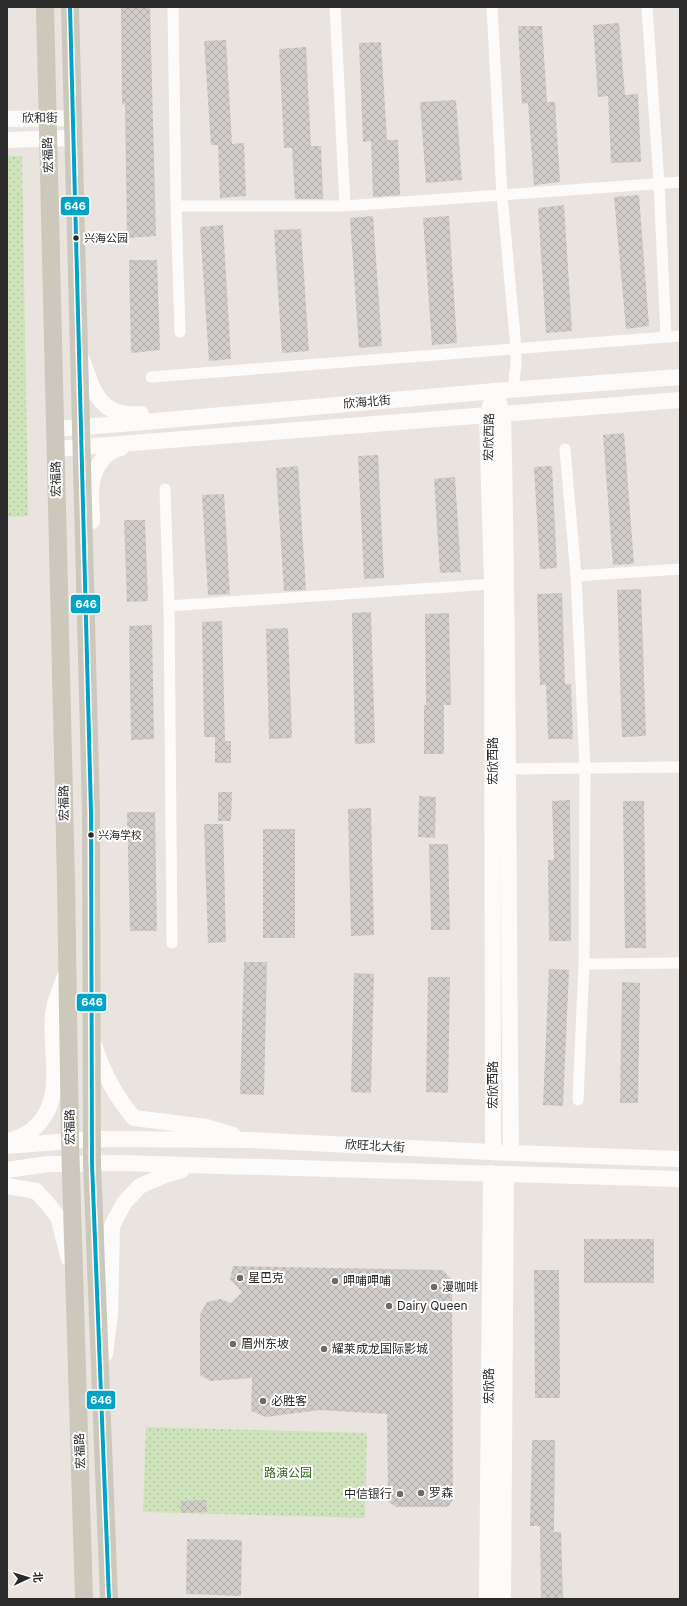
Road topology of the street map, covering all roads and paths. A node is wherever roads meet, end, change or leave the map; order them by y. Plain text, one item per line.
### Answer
1 (45, 7) edge
2 (70, 7) edge
3 (173, 7) edge
4 (335, 7) edge
5 (492, 7) edge
6 (647, 7) edge
7 (47, 118) junction
8 (73, 118) junction
9 (7, 119) edge
10 (73, 138) junction
11 (7, 140) edge
12 (48, 140) junction
13 (680, 182) edge
14 (659, 183) junction
15 (502, 195) junction
16 (176, 206) junction
17 (345, 206) junction
18 (180, 332) dead end
19 (680, 336) edge
20 (666, 337) junction
21 (516, 348) junction
22 (79, 352) junction
23 (151, 377) dead end
24 (680, 377) edge
25 (513, 389) junction
26 (495, 391) junction
27 (680, 400) edge
28 (238, 414) junction
29 (495, 415) junction
30 (81, 427) junction
31 (55, 429) junction
32 (150, 443) junction
33 (82, 448) junction
34 (56, 449) junction
35 (565, 449) dead end
36 (166, 489) dead end
37 (680, 570) edge
38 (576, 576) junction
39 (492, 584) junction
40 (86, 592) junction
41 (169, 606) junction
42 (680, 767) edge
43 (585, 768) junction
44 (500, 769) junction
45 (172, 942) dead end
46 (680, 963) edge
47 (584, 964) junction
48 (67, 970) junction
49 (93, 1043) junction
50 (578, 1100) dead end
51 (93, 1139) junction
52 (250, 1140) junction
53 (70, 1141) junction
54 (7, 1142) edge
55 (7, 1146) edge
56 (493, 1152) junction
57 (511, 1153) junction
58 (680, 1159) edge
59 (92, 1163) junction
60 (71, 1164) junction
61 (196, 1166) junction
62 (7, 1170) edge
63 (498, 1173) junction
64 (680, 1179) edge
65 (7, 1186) edge
66 (75, 1292) junction
67 (101, 1381) junction
68 (84, 1599) edge
69 (109, 1599) edge
70 (487, 1599) edge
71 (503, 1599) edge

1 - 7 main road, 宏福路
2 - 8 main road, 宏福路
3 - 16 street
4 - 17 street
5 - 15 street
6 - 14 street
7 - 8 street, 欣和街
7 - 9 street, 欣和街
7 - 12 main road, 宏福路
8 - 10 main road, 宏福路
10 - 12 street, 欣和街
10 - 22 main road, 宏福路
11 - 12 street, 欣和街
12 - 31 main road, 宏福路
13 - 14 street
14 - 15 street
14 - 20 street
15 - 17 street
15 - 21 street
16 - 17 street
16 - 18 street
19 - 20 street
20 - 21 street
21 - 23 street
21 - 25 street
22 - 28 street
22 - 30 main road, 宏福路
24 - 25 street, 欣海北街
25 - 26 street, 欣海北街
26 - 28 street, 欣海北街
26 - 29 street, 宏欣西路
27 - 29 street, 欣海北街
28 - 30 street, 欣海北街
29 - 32 street, 欣海北街
29 - 39 street, 宏欣西路
29 - 44 street, 宏欣西路
30 - 31 street, 欣海北街
30 - 33 main road, 宏福路
31 - 34 main road, 宏福路
32 - 33 street, 欣海北街
32 - 40 street
33 - 34 street, 欣海北街
33 - 40 main road, 宏福路
34 - 48 main road, 宏福路
35 - 38 street
36 - 41 street
37 - 38 street
38 - 43 street
39 - 41 street
39 - 44 street, 宏欣西路
40 - 49 main road, 宏福路
41 - 45 street
42 - 43 street
43 - 44 street
43 - 47 street
44 - 56 street, 宏欣西路
44 - 57 street, 宏欣西路
46 - 47 street
47 - 50 street
48 - 53 main road, 宏福路
48 - 54 street
49 - 51 main road, 宏福路
49 - 52 street
51 - 52 street, 欣旺北大街
51 - 53 street, 欣旺北大街
51 - 59 main road, 宏福路
52 - 56 street, 欣旺北大街
53 - 55 street, 欣旺北大街
53 - 60 main road, 宏福路
56 - 57 street, 欣旺北大街
57 - 58 street, 欣旺北大街
59 - 60 street, 欣旺北大街
59 - 61 street, 欣旺北大街
59 - 67 main road, 宏福路
60 - 62 street, 欣旺北大街
60 - 66 main road, 宏福路
61 - 63 street, 欣旺北大街
61 - 67 street
63 - 64 street, 欣旺北大街
63 - 70 street, 宏欣路
63 - 71 street, 宏欣路
65 - 66 street
66 - 68 main road, 宏福路
67 - 69 main road, 宏福路

